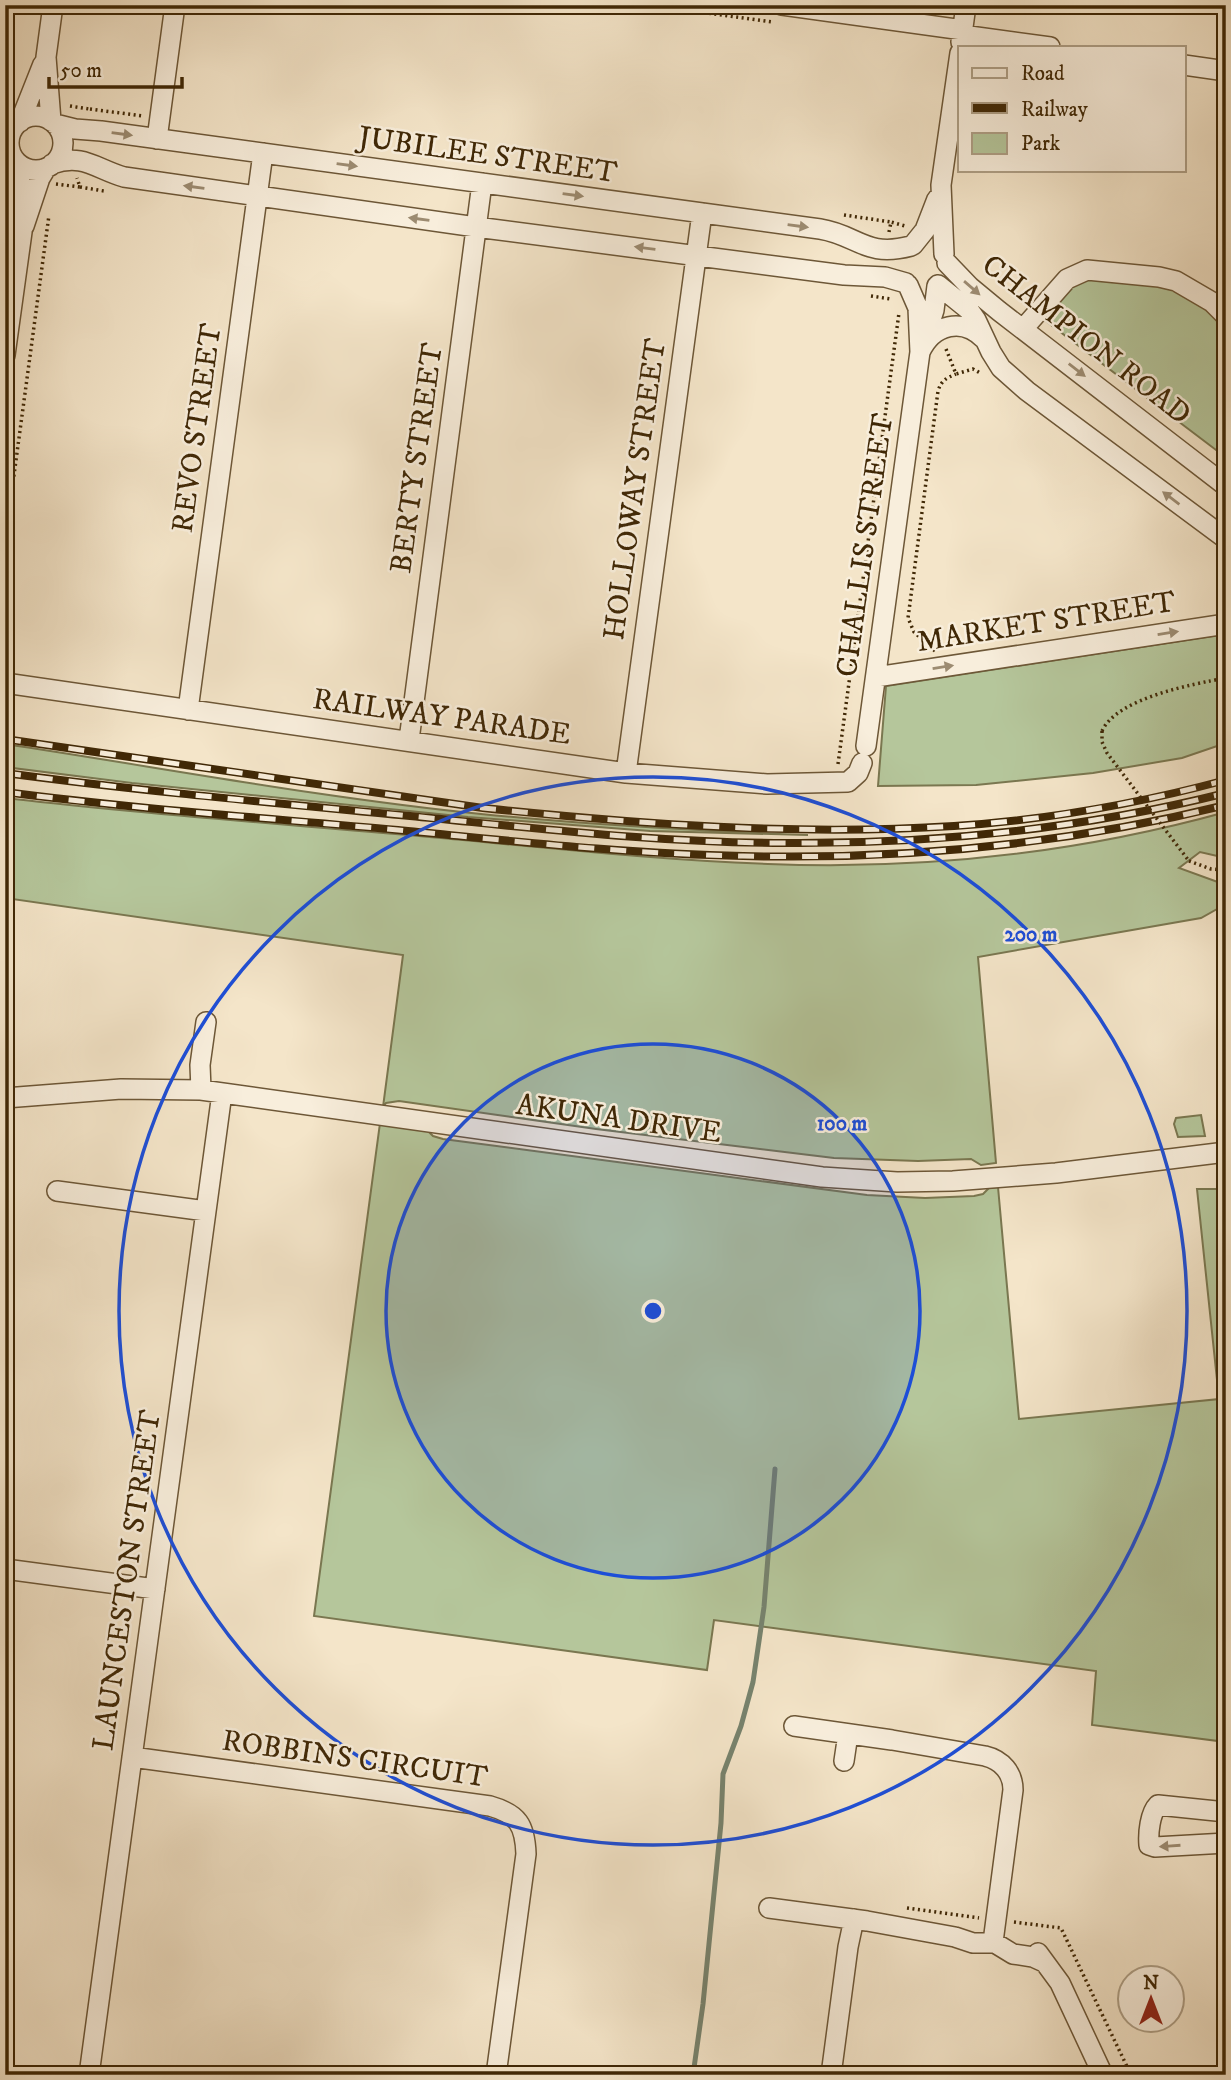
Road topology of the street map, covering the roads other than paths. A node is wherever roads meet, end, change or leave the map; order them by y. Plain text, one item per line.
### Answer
1 (53, 5) edge
2 (175, 5) edge
3 (782, 5) edge
4 (966, 5) edge
5 (843, 9) edge
6 (961, 41) edge
7 (1034, 46) edge
8 (46, 57) junction
9 (958, 64) edge
10 (1186, 65) edge
11 (1226, 71) edge
12 (53, 123) junction
13 (14, 125) edge
14 (157, 139) junction
15 (263, 153) junction
16 (14, 163) edge
17 (51, 172) junction
18 (482, 183) junction
19 (942, 184) junction
20 (257, 196) junction
21 (702, 213) junction
22 (476, 227) junction
23 (22, 232) junction
24 (916, 240) junction
25 (696, 255) junction
26 (945, 258) junction
27 (907, 284) junction
28 (937, 286) junction
29 (1226, 316) edge
30 (1023, 328) junction
31 (985, 340) junction
32 (920, 352) junction
33 (5, 355) edge
34 (1222, 475) edge
35 (1226, 539) edge
36 (1226, 624) edge
37 (876, 677) junction
38 (5, 683) edge
39 (188, 710) junction
40 (409, 740) junction
41 (864, 754) joint
42 (626, 773) junction
43 (206, 1023) dead end
44 (201, 1090) junction
45 (222, 1093) junction
46 (5, 1098) edge
47 (1226, 1152) edge
48 (57, 1191) dead end
49 (206, 1211) junction
50 (5, 1569) edge
51 (155, 1589) junction
52 (794, 1726) dead end
53 (848, 1734) junction
54 (132, 1757) junction
55 (844, 1760) dead end
56 (1226, 1812) edge
57 (1226, 1843) edge
58 (769, 1908) dead end
59 (854, 1919) junction
60 (994, 1936) junction
61 (89, 2075) edge
62 (496, 2075) edge
63 (831, 2075) edge
64 (1103, 2075) edge

1 - 8 street
2 - 14 street
3 - 5 street
4 - 6 street
5 - 6 street
6 - 7 street
8 - 12 street
8 - 13 street
9 - 19 street
10 - 11 street
12 - 13 street
12 -> 14 street, JUBILEE STREET
12 - 17 street
13 - 16 street
14 - 15 street, JUBILEE STREET
15 -> 18 street, JUBILEE STREET
15 - 20 street, REVO STREET
16 - 17 street
16 - 23 street
20 -> 17 street
17 - 23 street
18 -> 21 street, JUBILEE STREET
18 - 22 street, BERTY STREET
19 - 24 street
19 - 26 street
22 -> 20 street
20 - 39 street, REVO STREET
21 -> 24 street, JUBILEE STREET
21 - 25 street, HOLLOWAY STREET
25 -> 22 street
22 - 40 street, BERTY STREET
23 - 33 street
24 - 26 street
24 - 27 street
25 - 27 street
25 - 42 street, HOLLOWAY STREET
26 - 28 street
26 -> 30 street, CHAMPION ROAD
27 - 28 street
27 - 32 street, CHALLIS STREET
28 - 31 street, CHAMPION ROAD
28 - 32 street, CHALLIS STREET
29 - 30 street
30 -> 34 street, CHAMPION ROAD
31 - 32 street
35 -> 31 street, CHAMPION ROAD
32 - 37 street, CHALLIS STREET
37 -> 36 street, MARKET STREET
37 - 41 street, CHALLIS STREET
38 - 39 street, RAILWAY PARADE
39 - 40 street, RAILWAY PARADE
40 - 42 street, RAILWAY PARADE
41 - 42 street, RAILWAY PARADE
43 - 44 street
44 - 45 street, AKUNA DRIVE
44 - 46 street, AKUNA DRIVE
45 - 47 street, AKUNA DRIVE
45 - 49 street, LAUNCESTON STREET
48 - 49 street
49 - 51 street, LAUNCESTON STREET
50 - 51 street
51 - 54 street, LAUNCESTON STREET
52 - 53 street
53 - 55 street
53 - 60 street
54 - 61 street, LAUNCESTON STREET
54 - 62 street, ROBBINS CIRCUIT
57 -> 56 street
58 - 59 street
59 - 60 street
59 - 63 street
60 - 64 street

